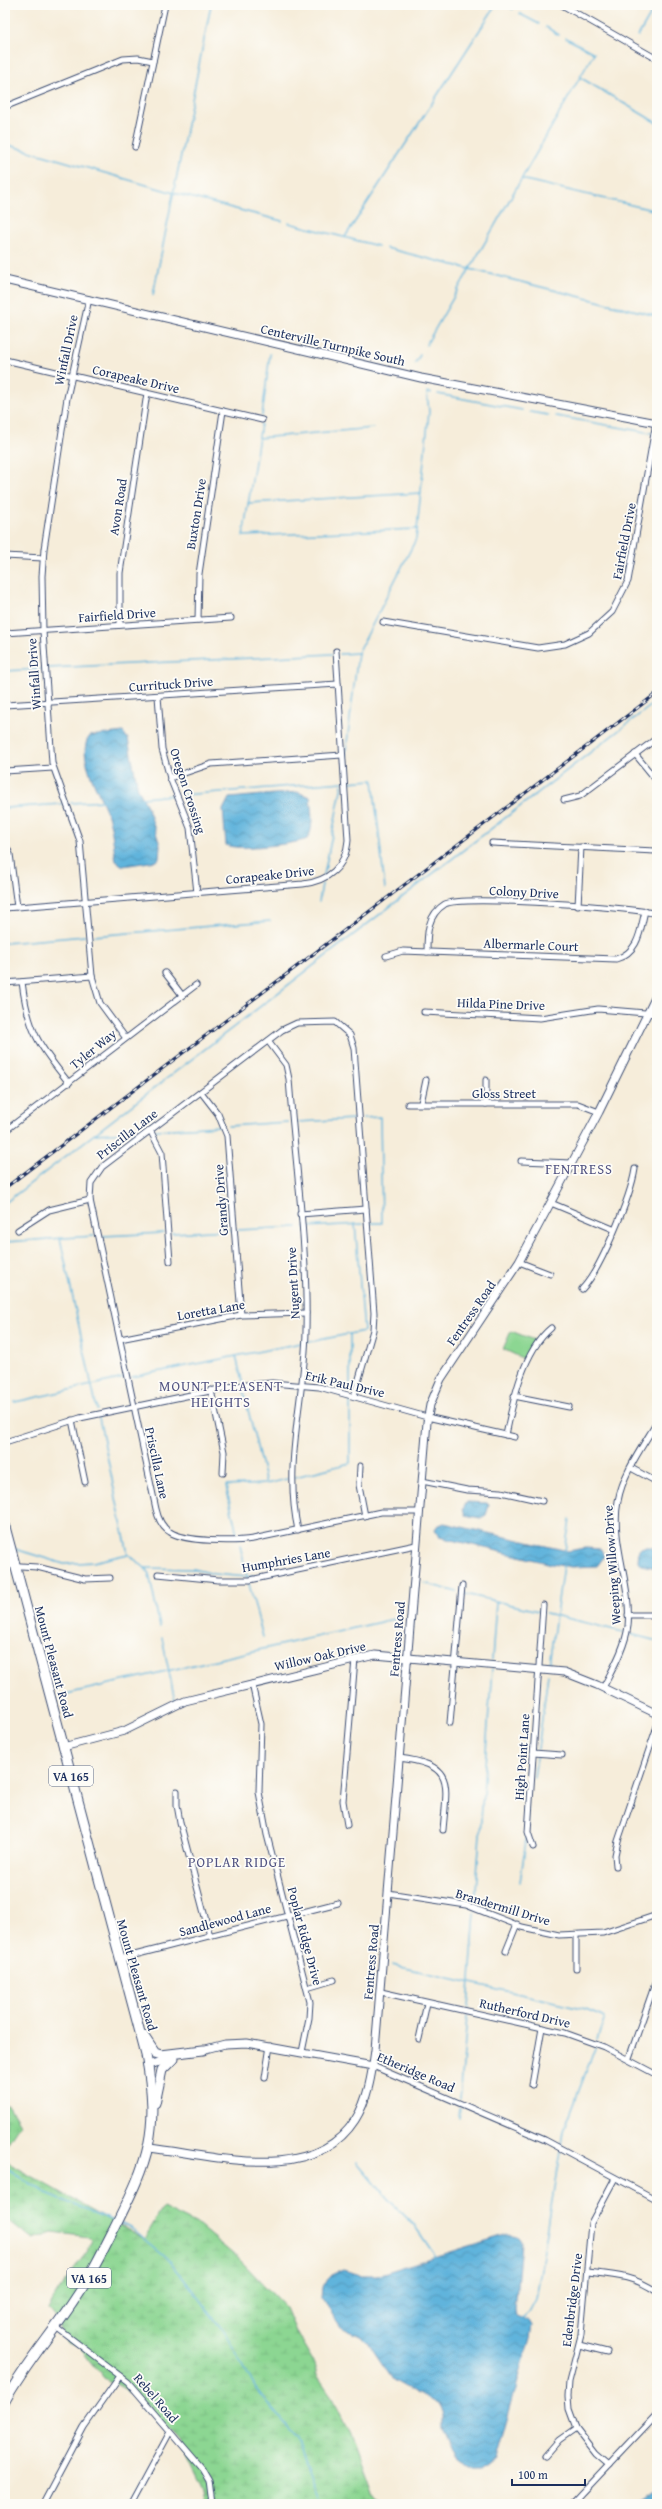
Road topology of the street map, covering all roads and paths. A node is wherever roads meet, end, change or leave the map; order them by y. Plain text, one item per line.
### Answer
1 (165, 5) edge
2 (562, 5) edge
3 (657, 59) edge
4 (153, 61) junction
5 (7, 106) dead end
6 (135, 147) dead end
7 (5, 280) edge
8 (89, 299) junction
9 (5, 360) edge
10 (71, 376) junction
11 (147, 393) junction
12 (223, 411) junction
13 (262, 420) dead end
14 (657, 423) edge
15 (5, 556) edge
16 (43, 558) junction
17 (231, 618) dead end
18 (198, 620) junction
19 (383, 622) dead end
20 (120, 625) junction
21 (43, 630) junction
22 (5, 633) edge
23 (336, 651) dead end
24 (338, 684) junction
25 (158, 696) junction
26 (47, 703) junction
27 (5, 705) edge
28 (657, 738) edge
29 (635, 754) junction
30 (342, 755) junction
31 (53, 768) junction
32 (5, 771) edge
33 (170, 778) junction
34 (657, 781) edge
35 (564, 800) dead end
36 (492, 843) dead end
37 (5, 844) edge
38 (581, 847) junction
39 (655, 851) dead end
40 (197, 893) junction
41 (86, 902) junction
42 (578, 906) junction
43 (17, 907) junction
44 (5, 908) edge
45 (645, 911) junction
46 (657, 914) edge
47 (427, 952) junction
48 (386, 956) dead end
49 (165, 973) dead end
50 (92, 976) junction
51 (22, 982) junction
52 (5, 983) edge
53 (196, 985) dead end
54 (657, 994) edge
55 (182, 995) junction
56 (424, 1012) dead end
57 (649, 1013) junction
58 (657, 1014) edge
59 (125, 1037) junction
60 (268, 1041) junction
61 (426, 1080) dead end
62 (486, 1080) dead end
63 (69, 1083) junction
64 (201, 1092) junction
65 (422, 1103) junction
66 (408, 1104) dead end
67 (486, 1104) junction
68 (599, 1112) junction
69 (150, 1130) junction
70 (5, 1131) edge
71 (521, 1162) dead end
72 (572, 1163) junction
73 (635, 1170) dead end
74 (90, 1200) junction
75 (551, 1203) junction
76 (366, 1209) junction
77 (300, 1214) junction
78 (613, 1229) junction
79 (18, 1230) dead end
80 (170, 1261) dead end
81 (519, 1262) junction
82 (550, 1274) dead end
83 (582, 1289) dead end
84 (306, 1314) junction
85 (241, 1315) junction
86 (551, 1328) dead end
87 (120, 1339) junction
88 (301, 1385) junction
89 (211, 1390) junction
90 (354, 1396) junction
91 (514, 1396) junction
92 (134, 1407) junction
93 (569, 1407) dead end
94 (427, 1417) junction
95 (72, 1420) junction
96 (657, 1422) edge
97 (506, 1435) junction
98 (515, 1437) dead end
99 (5, 1442) edge
100 (360, 1466) dead end
101 (631, 1468) junction
102 (223, 1473) dead end
103 (422, 1481) junction
104 (85, 1482) dead end
105 (657, 1482) edge
106 (542, 1501) dead end
107 (419, 1512) junction
108 (365, 1516) junction
109 (5, 1527) edge
110 (298, 1530) junction
111 (416, 1545) junction
112 (5, 1565) edge
113 (15, 1565) junction
114 (158, 1574) dead end
115 (110, 1578) dead end
116 (462, 1586) dead end
117 (543, 1605) dead end
118 (628, 1615) junction
119 (657, 1615) edge
120 (408, 1658) junction
121 (355, 1659) junction
122 (455, 1662) junction
123 (539, 1668) junction
124 (252, 1684) junction
125 (603, 1688) junction
126 (657, 1714) edge
127 (450, 1723) dead end
128 (657, 1726) edge
129 (63, 1747) junction
130 (533, 1753) junction
131 (562, 1754) dead end
132 (399, 1758) junction
133 (178, 1791) dead end
134 (347, 1825) dead end
135 (443, 1830) dead end
136 (533, 1847) dead end
137 (616, 1866) dead end
138 (388, 1893) junction
139 (338, 1903) dead end
140 (288, 1915) junction
141 (657, 1915) edge
142 (517, 1924) junction
143 (210, 1936) junction
144 (576, 1936) junction
145 (506, 1950) dead end
146 (118, 1959) junction
147 (576, 1968) dead end
148 (657, 1978) edge
149 (334, 1980) dead end
150 (307, 1988) junction
151 (380, 1992) junction
152 (427, 2003) junction
153 (138, 2024) junction
154 (542, 2028) junction
155 (419, 2038) dead end
156 (270, 2046) junction
157 (203, 2050) junction
158 (302, 2052) junction
159 (629, 2058) junction
160 (173, 2059) junction
161 (148, 2065) junction
162 (373, 2066) junction
163 (657, 2075) edge
164 (265, 2078) dead end
165 (532, 2085) dead end
166 (153, 2108) junction
167 (149, 2148) junction
168 (615, 2178) junction
169 (657, 2200) edge
170 (587, 2272) junction
171 (657, 2292) edge
172 (56, 2327) junction
173 (579, 2345) junction
174 (607, 2352) dead end
175 (120, 2376) junction
176 (5, 2402) edge
177 (657, 2414) edge
178 (576, 2428) junction
179 (170, 2432) junction
180 (545, 2456) dead end
181 (609, 2465) junction
182 (43, 2504) edge
183 (131, 2504) edge
184 (212, 2504) edge
185 (572, 2504) edge

1 - 4 street
2 - 3 street
4 - 5 street
4 - 6 street
7 - 8 street, Centerville Turnpike South
8 - 10 street, Winfall Drive
8 - 14 street, Centerville Turnpike South
9 - 10 street, Corapeake Drive
10 - 11 street, Corapeake Drive
10 - 16 street, Winfall Drive
11 - 12 street, Corapeake Drive
11 - 20 street, Avon Road
12 - 13 street, Corapeake Drive
12 - 18 street, Buxton Drive
14 - 19 street, Fairfield Drive
15 - 16 street
16 - 21 street, Winfall Drive
17 - 18 street, Fairfield Drive
18 - 20 street, Fairfield Drive
20 - 21 street, Fairfield Drive
21 - 22 street, Fairfield Drive
21 - 26 street, Winfall Drive
23 - 24 street, Corapeake Drive
24 - 25 street, Currituck Drive
24 - 30 street, Corapeake Drive
25 - 26 street, Currituck Drive
25 - 33 street, Oregon Crossing
26 - 27 street, Currituck Drive
26 - 31 street, Winfall Drive
28 - 29 street
29 - 34 street
29 - 35 street
30 - 33 street
30 - 40 street, Corapeake Drive
31 - 32 street
31 - 41 street, Winfall Drive
33 - 40 street, Oregon Crossing
36 - 38 street
37 - 43 street
38 - 39 street
38 - 42 street
40 - 41 street, Corapeake Drive
41 - 43 street, Corapeake Drive
41 - 50 street, Winfall Drive
42 - 45 street, Colony Drive
42 - 47 street, Colony Drive
43 - 44 street, Corapeake Drive
45 - 46 street, Colony Drive
45 - 47 street, Albermarle Court
47 - 48 street, Albermarle Court
49 - 55 street
50 - 51 street
50 - 59 street, Winfall Drive
51 - 52 street
51 - 63 street
53 - 55 street, Tyler Way
54 - 57 street, Fentress Road
55 - 59 street, Tyler Way
56 - 57 street, Hilda Pine Drive
57 - 58 street, Hilda Pine Drive
57 - 68 street, Fentress Road
59 - 63 street, Tyler Way
60 - 64 street, Priscilla Lane
60 - 76 street, Priscilla Lane
60 - 77 street, Nugent Drive
61 - 65 street
62 - 67 street
63 - 70 street, Tyler Way
64 - 69 street, Priscilla Lane
64 - 85 street, Grandy Drive
65 - 66 street, Gloss Street
65 - 67 street, Gloss Street
67 - 68 street, Gloss Street
68 - 72 street, Fentress Road
69 - 74 street, Priscilla Lane
69 - 80 street
71 - 72 street
72 - 75 street, Fentress Road
73 - 78 street
74 - 79 street
74 - 87 street, Priscilla Lane
75 - 78 street
75 - 81 street, Fentress Road
76 - 77 street
76 - 90 street, Priscilla Lane
77 - 84 street, Nugent Drive
78 - 83 street
81 - 82 street
81 - 94 street, Fentress Road
84 - 85 street, Loretta Lane
84 - 88 street, Nugent Drive
85 - 87 street, Loretta Lane
86 - 91 street
87 - 92 street, Priscilla Lane
88 - 89 street, Erik Paul Drive
88 - 90 street, Erik Paul Drive
88 - 110 street, Nugent Drive
89 - 92 street, Erik Paul Drive
89 - 102 street
90 - 94 street, Erik Paul Drive
91 - 93 street
91 - 97 street
92 - 95 street, Erik Paul Drive
92 - 110 street, Priscilla Lane
94 - 97 street, Erik Paul Drive
94 - 103 street, Fentress Road
95 - 99 street, Erik Paul Drive
95 - 104 street
96 - 101 street, Weeping Willow Drive
97 - 98 street, Erik Paul Drive
100 - 108 street
101 - 105 street
101 - 118 street, Weeping Willow Drive
103 - 106 street
103 - 107 street, Fentress Road
107 - 108 street, Priscilla Lane
107 - 111 street, Fentress Road
108 - 110 street, Priscilla Lane
109 - 113 highway, Mount Pleasant Road / VA 165
111 - 114 street, Humphries Lane
111 - 120 street, Fentress Road
112 - 113 street
113 - 115 street
113 - 129 highway, Mount Pleasant Road / VA 165
116 - 122 street
117 - 123 street, High Point Lane
118 - 119 street
118 - 125 street, Weeping Willow Drive
120 - 121 street, Willow Oak Drive
120 - 122 street, Willow Oak Drive
120 - 132 street, Fentress Road
121 - 124 street, Willow Oak Drive
121 - 134 street
122 - 123 street, Willow Oak Drive
122 - 127 street
123 - 125 street, Willow Oak Drive
123 - 130 street, High Point Lane
124 - 129 street, Willow Oak Drive
124 - 140 street, Poplar Ridge Drive
125 - 126 street, Willow Oak Drive
128 - 137 street
129 - 146 highway, Mount Pleasant Road / VA 165
130 - 131 street
130 - 136 street, High Point Lane
132 - 135 street
132 - 138 street, Fentress Road
133 - 143 street
138 - 142 street, Brandermill Drive
138 - 151 street, Fentress Road
139 - 140 street, Sandlewood Lane
140 - 143 street, Sandlewood Lane
140 - 150 street, Poplar Ridge Drive
141 - 144 street, Brandermill Drive
142 - 144 street, Brandermill Drive
142 - 145 street
143 - 146 street, Sandlewood Lane
144 - 147 street
146 - 153 highway, Mount Pleasant Road / VA 165
148 - 159 street
149 - 150 street
150 - 158 street, Poplar Ridge Drive
151 - 152 street, Rutherford Drive
151 - 162 street, Fentress Road
152 - 154 street, Rutherford Drive
152 - 155 street
153 - 157 highway
153 - 161 highway, Mount Pleasant Road / VA 165
154 - 159 street, Rutherford Drive
154 - 165 street
156 - 157 street, Etheridge Road
156 - 158 street, Etheridge Road
156 - 164 street
157 - 160 street, Etheridge Road
158 - 162 street, Etheridge Road
159 - 163 street, Rutherford Drive
160 - 161 street, Etheridge Road
160 - 166 highway
161 - 166 highway, Mount Pleasant Road / VA 165
162 - 167 street, Fentress Road
162 - 168 street, Etheridge Road
166 - 167 highway, Mount Pleasant Road / VA 165
167 - 172 highway, Mount Pleasant Road / VA 165
168 - 169 street, Etheridge Road
168 - 170 street, Edenbridge Drive
170 - 171 street
170 - 173 street, Edenbridge Drive
172 - 175 street, Rebel Road
172 - 176 highway, Mount Pleasant Road / VA 165
173 - 174 street
173 - 178 street, Edenbridge Drive
175 - 179 street, Rebel Road
175 - 182 street
177 - 181 street
178 - 180 street
178 - 181 street, Edenbridge Drive
179 - 183 street
179 - 184 street, Rebel Road
181 - 185 street

